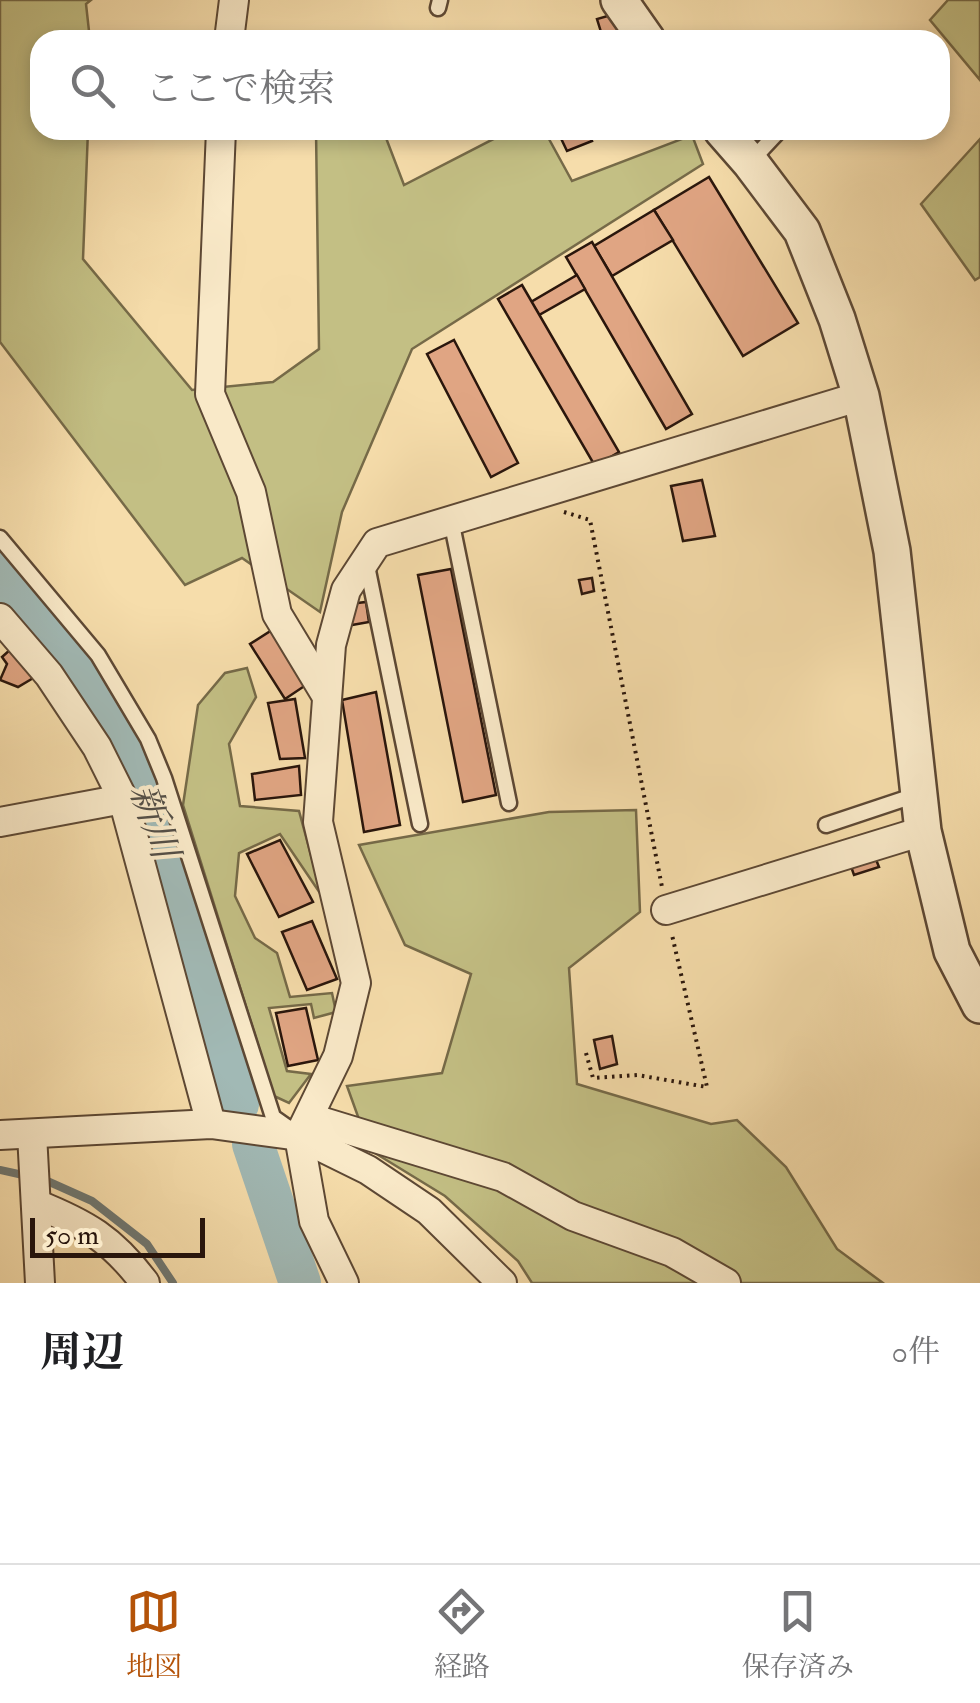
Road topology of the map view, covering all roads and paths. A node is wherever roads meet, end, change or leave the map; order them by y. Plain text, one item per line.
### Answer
1 (234, 0) edge
2 (620, 0) edge
3 (230, 30) edge
4 (641, 30) edge
5 (221, 140) edge
6 (731, 140) edge
7 (771, 140) edge
8 (750, 162) junction
9 (861, 396) junction
10 (517, 498) junction
11 (450, 520) junction
12 (0, 538) edge
13 (366, 560) junction
14 (0, 618) edge
15 (326, 696) junction
16 (919, 794) junction
17 (123, 799) junction
18 (509, 804) dead end
19 (0, 822) edge
20 (420, 824) dead end
21 (826, 826) dead end
22 (923, 831) junction
23 (666, 910) junction
24 (980, 1005) edge
25 (586, 1053) dead end
26 (212, 1124) junction
27 (304, 1127) junction
28 (32, 1134) junction
29 (0, 1135) edge
30 (36, 1204) junction
31 (40, 1283) edge
32 (146, 1283) edge
33 (344, 1283) edge
34 (502, 1283) edge
35 (726, 1283) edge

1 - 3 street
2 - 4 street
5 - 15 street
6 - 8 street
7 - 8 lane
8 - 9 street
9 - 10 street
9 - 16 street
10 - 11 street
10 - 23 path
11 - 13 street
11 - 18 lane
12 - 27 lane
13 - 15 street
13 - 20 lane
14 - 17 street
15 - 27 street
16 - 21 lane
16 - 22 street
17 - 19 street
17 - 26 street
22 - 23 street
22 - 24 street
23 - 25 path
26 - 27 street
26 - 28 street
27 - 33 street
27 - 34 street
27 - 35 street
28 - 29 street
28 - 30 street
30 - 31 street
30 - 32 street

